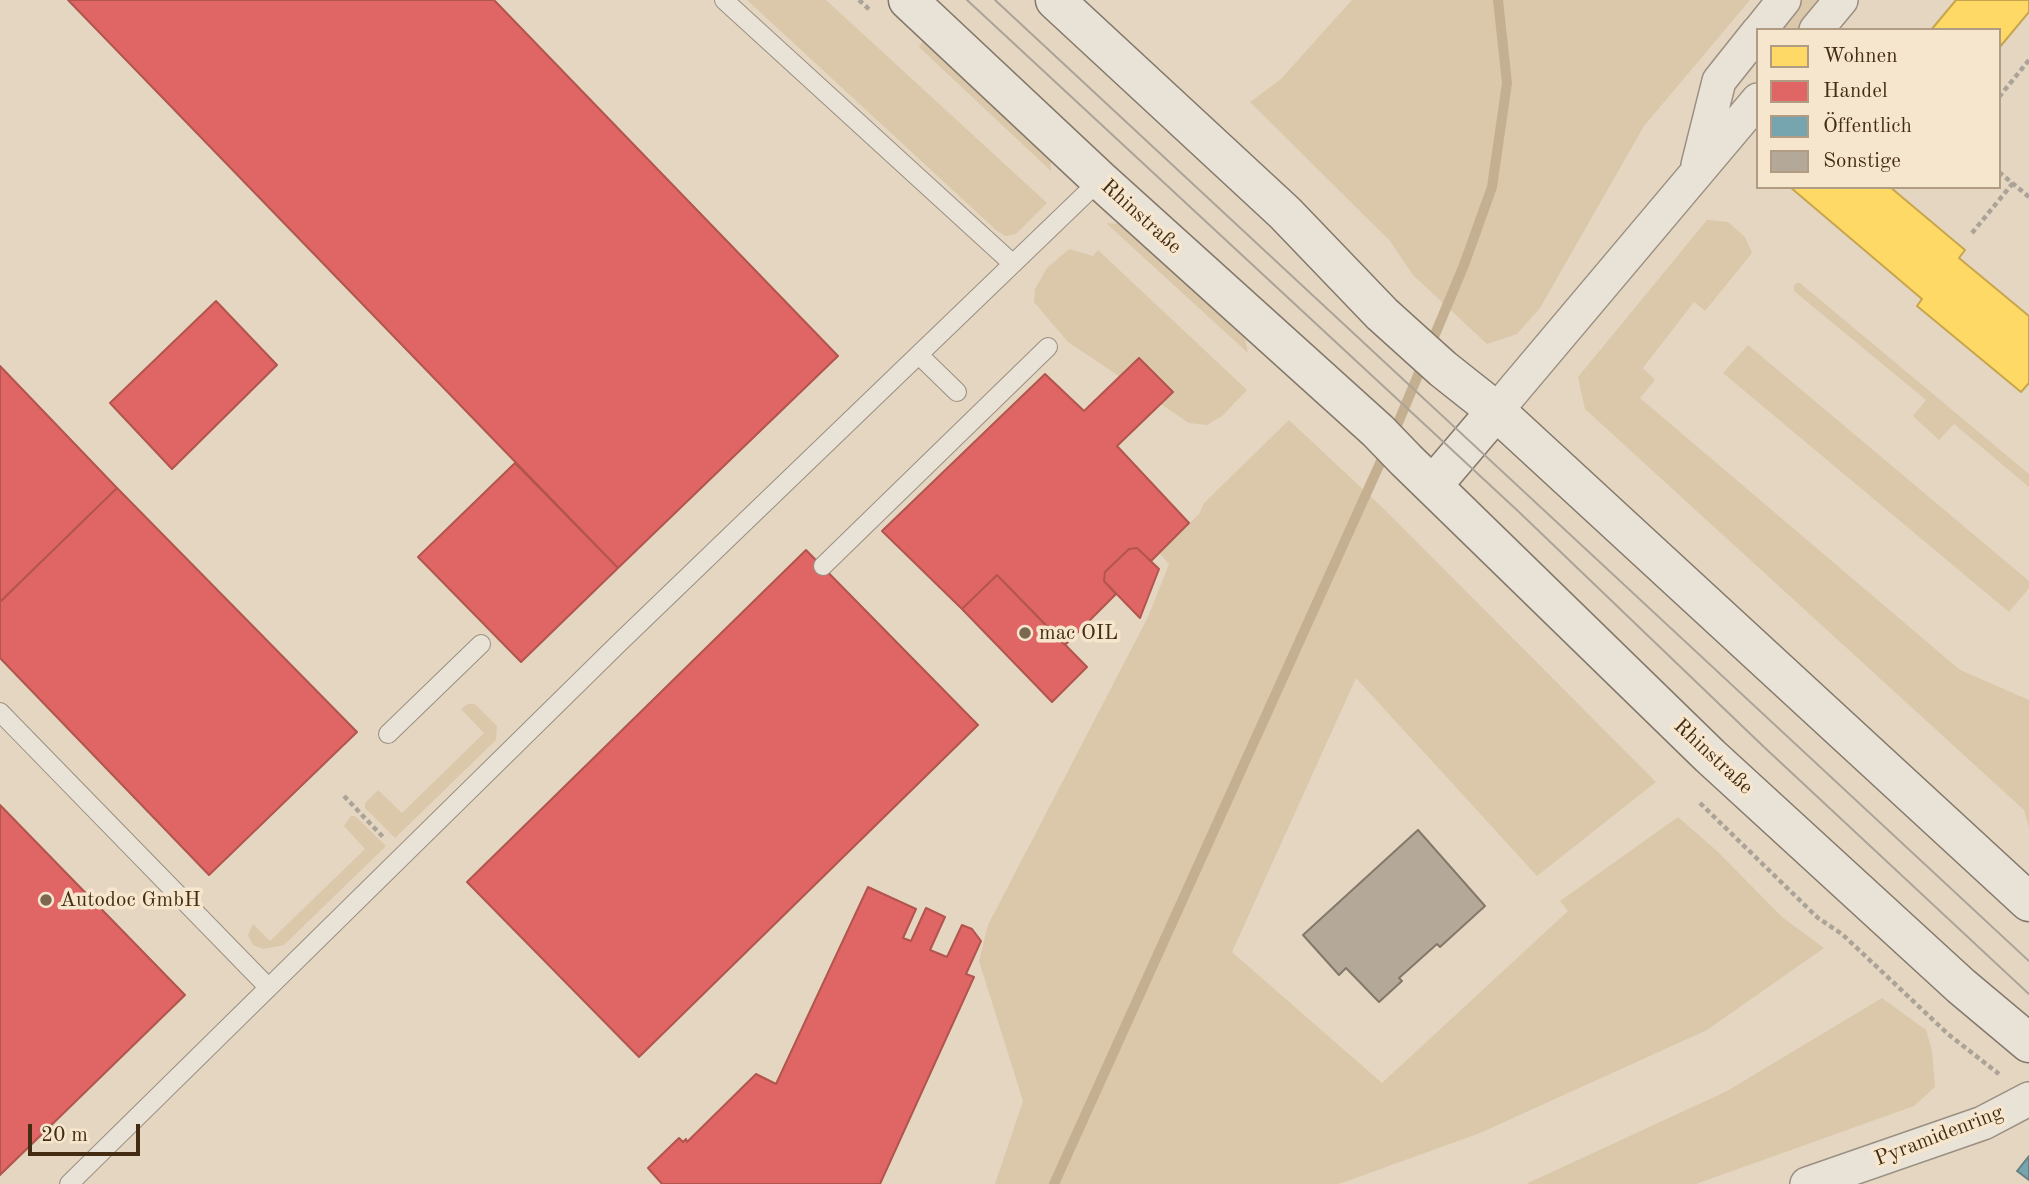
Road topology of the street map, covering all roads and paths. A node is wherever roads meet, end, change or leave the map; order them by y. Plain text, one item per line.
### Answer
1 (724, 0) edge
2 (908, 0) edge
3 (1055, 0) edge
4 (1784, 0) edge
5 (1841, 0) edge
6 (1761, 28) edge
7 (1818, 28) edge
8 (1756, 35) edge
9 (2029, 60) edge
10 (2001, 95) edge
11 (1756, 102) edge
12 (1695, 174) junction
13 (2001, 174) edge
14 (1100, 180) junction
15 (2012, 183) junction
16 (2029, 197) edge
17 (1972, 233) dead end
18 (1013, 264) junction
19 (1048, 347) dead end
20 (919, 355) junction
21 (957, 392) dead end
22 (1496, 411) junction
23 (1419, 473) junction
24 (822, 566) dead end
25 (481, 644) dead end
26 (0, 712) edge
27 (388, 734) dead end
28 (344, 796) dead end
29 (402, 856) junction
30 (2029, 901) edge
31 (268, 987) junction
32 (1936, 1021) dead end
33 (2029, 1043) edge
34 (2018, 1089) edge
35 (69, 1184) edge
36 (1807, 1184) edge

1 - 18 lane
2 - 14 main road, Rhinstraße
3 - 22 main road
4 - 6 street
5 - 7 street
8 - 12 street
9 - 10 path
11 - 12 street
12 - 22 street
13 - 15 path
14 - 18 lane
14 - 23 main road, Rhinstraße
15 - 16 path
15 - 17 path
18 - 20 lane
19 - 24 lane
20 - 21 lane
20 - 29 lane
22 - 23 main road
22 - 30 main road
23 - 33 main road, Rhinstraße
25 - 27 lane
26 - 31 lane
28 - 29 path
29 - 31 lane
31 - 35 lane
32 - 34 path
34 - 36 street, Pyramidenring

